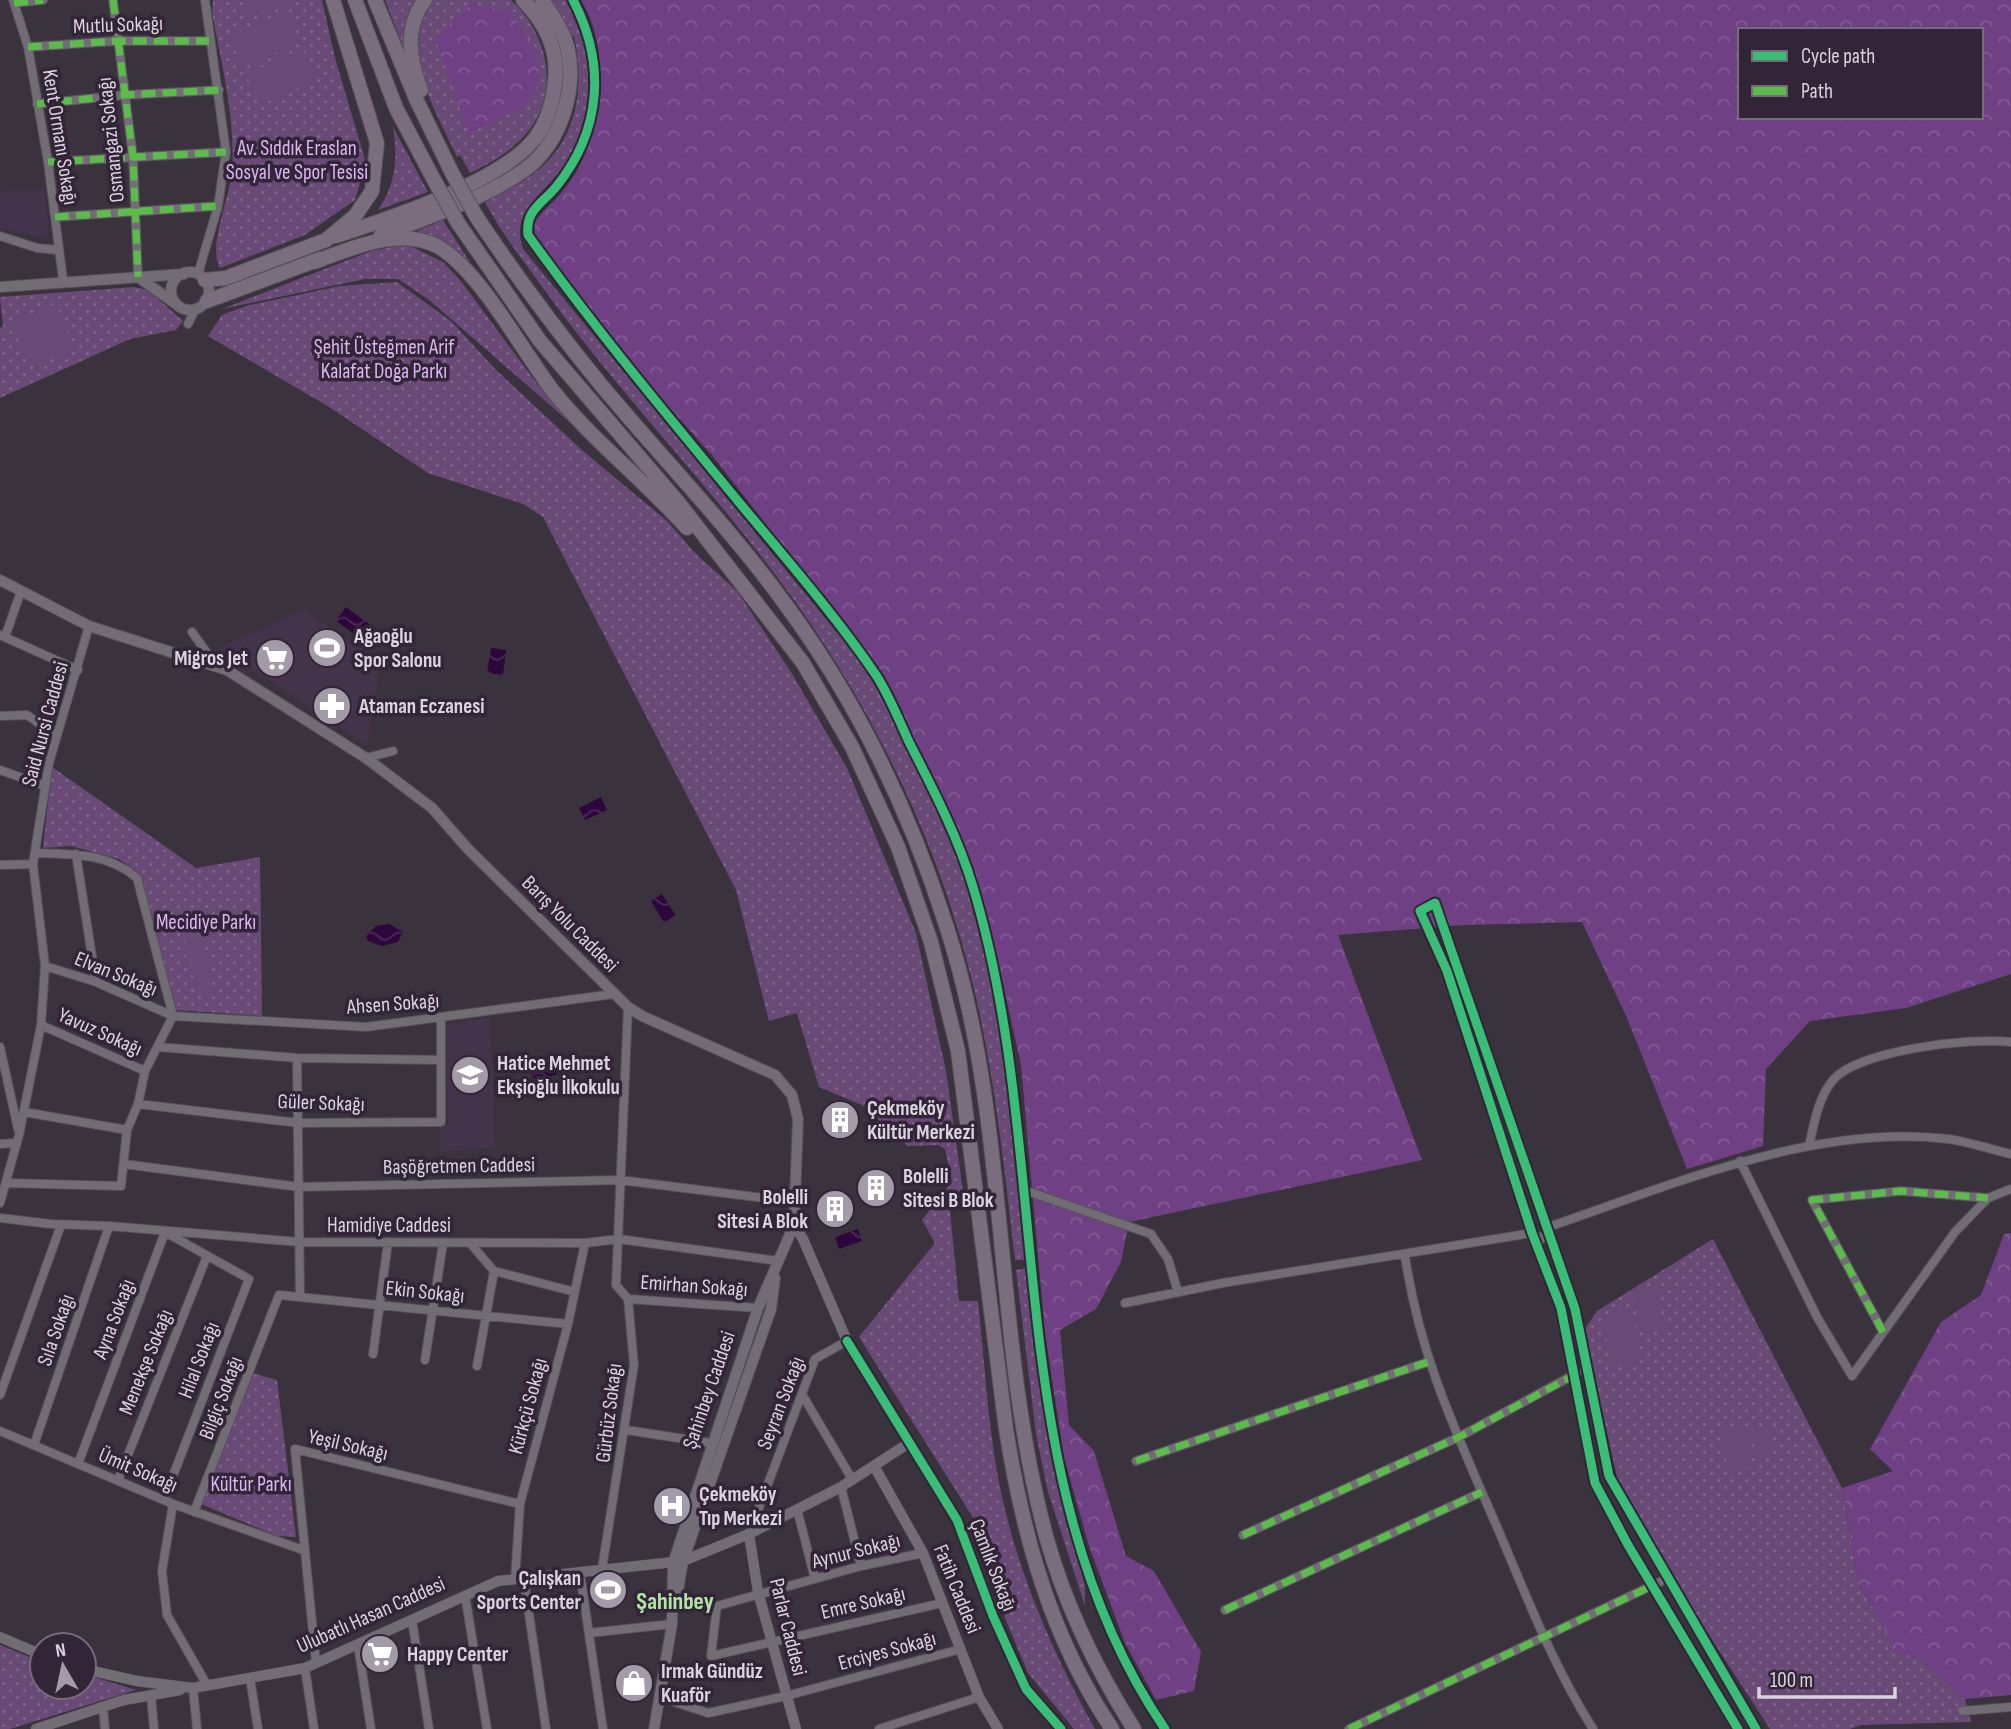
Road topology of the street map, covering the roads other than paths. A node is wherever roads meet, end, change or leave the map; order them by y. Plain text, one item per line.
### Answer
1 (43, 0) edge
2 (113, 0) edge
3 (205, 0) edge
4 (334, 0) edge
5 (355, 0) edge
6 (375, 0) edge
7 (425, 0) edge
8 (523, 0) edge
9 (542, 0) edge
10 (573, 0) edge
11 (14, 1) edge
12 (117, 40) junction
13 (209, 41) junction
14 (28, 47) junction
15 (219, 90) junction
16 (124, 94) junction
17 (37, 104) junction
18 (440, 148) junction
19 (226, 152) junction
20 (133, 156) junction
21 (48, 162) junction
22 (218, 206) junction
23 (136, 210) junction
24 (55, 217) junction
25 (0, 236) edge
26 (326, 240) junction
27 (58, 250) junction
28 (314, 262) junction
29 (184, 274) junction
30 (138, 277) junction
31 (202, 277) junction
32 (63, 281) junction
33 (0, 287) edge
34 (178, 305) junction
35 (201, 305) junction
36 (188, 324) dead end
37 (734, 574) junction
38 (0, 580) edge
39 (21, 591) junction
40 (89, 626) junction
41 (192, 632) dead end
42 (2, 636) edge
43 (217, 667) junction
44 (78, 670) junction
45 (0, 716) edge
46 (57, 736) junction
47 (393, 751) dead end
48 (366, 758) junction
49 (0, 770) edge
50 (45, 786) junction
51 (35, 853) junction
52 (76, 854) junction
53 (33, 864) junction
54 (0, 865) edge
55 (45, 966) junction
56 (96, 982) junction
57 (614, 995) junction
58 (628, 1007) junction
59 (173, 1016) junction
60 (441, 1019) junction
61 (41, 1025) junction
62 (2011, 1041) edge
63 (0, 1047) edge
64 (158, 1047) junction
65 (297, 1058) junction
66 (441, 1059) junction
67 (145, 1072) junction
68 (775, 1074) joint
69 (138, 1104) junction
70 (24, 1112) junction
71 (299, 1123) junction
72 (127, 1130) junction
73 (18, 1139) junction
74 (0, 1144) edge
75 (1809, 1146) junction
76 (2011, 1154) edge
77 (1740, 1161) junction
78 (124, 1164) junction
79 (620, 1180) junction
80 (4, 1187) edge
81 (299, 1187) junction
82 (2011, 1189) edge
83 (1024, 1190) junction
84 (1988, 1198) junction
85 (796, 1202) junction
86 (0, 1203) edge
87 (0, 1218) edge
88 (61, 1224) junction
89 (794, 1225) junction
90 (109, 1226) junction
91 (1548, 1227) junction
92 (165, 1232) junction
93 (1532, 1233) junction
94 (619, 1239) junction
95 (300, 1242) junction
96 (388, 1242) junction
97 (470, 1242) junction
98 (585, 1243) junction
99 (443, 1244) junction
100 (207, 1256) junction
101 (1405, 1256) junction
102 (778, 1261) junction
103 (494, 1271) junction
104 (575, 1292) junction
105 (1178, 1292) junction
106 (279, 1295) joint
107 (300, 1297) junction
108 (628, 1299) junction
109 (1125, 1303) dead end
110 (380, 1305) junction
111 (758, 1308) junction
112 (433, 1310) junction
113 (484, 1315) junction
114 (568, 1324) junction
115 (1883, 1332) junction
116 (848, 1341) junction
117 (373, 1354) dead end
118 (425, 1360) dead end
119 (1428, 1362) junction
120 (477, 1366) dead end
121 (1587, 1368) junction
122 (1575, 1374) junction
123 (0, 1395) edge
124 (803, 1396) junction
125 (626, 1430) junction
126 (0, 1431) edge
127 (1459, 1437) junction
128 (711, 1443) junction
129 (909, 1443) junction
130 (34, 1446) junction
131 (1136, 1461) dead end
132 (78, 1464) junction
133 (874, 1466) junction
134 (852, 1479) junction
135 (118, 1480) junction
136 (841, 1487) junction
137 (1482, 1492) junction
138 (164, 1499) junction
139 (173, 1504) junction
140 (520, 1504) junction
141 (797, 1510) junction
142 (194, 1512) junction
143 (749, 1534) junction
144 (1243, 1535) dead end
145 (303, 1550) junction
146 (923, 1553) junction
147 (678, 1562) junction
148 (862, 1566) junction
149 (602, 1569) junction
150 (580, 1573) junction
151 (1666, 1578) junction
152 (815, 1579) junction
153 (520, 1580) junction
154 (1652, 1586) junction
155 (758, 1592) junction
156 (465, 1595) junction
157 (942, 1602) junction
158 (1225, 1610) dead end
159 (412, 1620) junction
160 (672, 1623) junction
161 (589, 1633) junction
162 (0, 1637) edge
163 (1544, 1638) junction
164 (772, 1643) junction
165 (358, 1645) junction
166 (28, 1649) edge
167 (961, 1649) junction
168 (711, 1656) joint
169 (316, 1663) junction
170 (305, 1668) junction
171 (98, 1673) edge
172 (250, 1678) junction
173 (137, 1681) junction
174 (207, 1685) junction
175 (193, 1688) junction
176 (150, 1695) junction
177 (786, 1696) junction
178 (659, 1697) junction
179 (979, 1697) junction
180 (137, 1698) junction
181 (103, 1707) junction
182 (2011, 1707) edge
183 (1962, 1711) dead end
184 (57, 1726) edge
185 (36, 1729) edge
186 (105, 1729) edge
187 (154, 1729) edge
188 (197, 1729) edge
189 (258, 1729) edge
190 (314, 1729) edge
191 (371, 1729) edge
192 (429, 1729) edge
193 (486, 1729) edge
194 (546, 1729) edge
195 (603, 1729) edge
196 (654, 1729) edge
197 (796, 1729) edge
198 (878, 1729) edge
199 (998, 1729) edge
200 (1061, 1729) edge
201 (1112, 1729) edge
202 (1134, 1729) edge
203 (1166, 1729) edge
204 (1349, 1729) edge
205 (1593, 1729) edge
206 (1738, 1729) edge
207 (1755, 1729) edge

1 - 11 street
2 - 12 street, Osmangazi Sokağı
3 - 13 street
4 - 26 highway
5 - 37 highway, bridge
6 - 18 highway
7 - 18 highway
8 - 26 highway
9 - 28 highway
10 - 83 street
11 - 14 street, Kent Ormanı Sokağı
12 - 13 street, Mutlu Sokağı
12 - 14 street, Mutlu Sokağı
12 - 16 street, Osmangazi Sokağı
13 - 15 street
14 - 17 street, Kent Ormanı Sokağı
15 - 16 street
15 - 19 street
16 - 17 street
16 - 20 street, Osmangazi Sokağı
17 - 21 street, Kent Ormanı Sokağı
18 - 202 highway, bridge
19 - 20 street
19 - 22 street
20 - 21 street
20 - 23 street, Osmangazi Sokağı
21 - 24 street, Kent Ormanı Sokağı
22 - 23 street
22 - 31 street
23 - 24 street
23 - 30 street, Osmangazi Sokağı
24 - 27 street, Kent Ormanı Sokağı
25 - 27 street
26 - 31 highway
27 - 32 street, Kent Ormanı Sokağı
28 - 35 highway
28 - 37 highway
29 - 30 main road
29 - 31 main road
29 - 34 main road
30 - 32 main road
30 - 34 main road
31 - 35 main road
32 - 33 main road
34 - 35 main road
35 - 36 street
37 - 201 highway
38 - 39 main road, Barış Yolu Caddesi
39 - 40 main road, Barış Yolu Caddesi
39 - 42 street
40 - 43 main road, Barış Yolu Caddesi
40 - 44 street, Said Nursi Caddesi
41 - 43 street, Barış Yolu Caddesi
42 - 44 street
43 - 48 main road, Barış Yolu Caddesi
44 - 46 street, Said Nursi Caddesi
45 - 46 street
46 - 50 street, Said Nursi Caddesi
47 - 48 street
48 - 57 main road, Barış Yolu Caddesi
49 - 50 street
50 - 51 street, Said Nursi Caddesi
51 - 52 street
51 - 53 street, Said Nursi Caddesi
52 - 56 street
52 - 59 street
53 - 54 street
53 - 55 street, Said Nursi Caddesi
55 - 56 street, Elvan Sokağı
55 - 61 street, Said Nursi Caddesi
56 - 59 street, Elvan Sokağı
57 - 58 main road, Barış Yolu Caddesi
57 - 60 street, Ahsen Sokağı
58 - 68 main road, Barış Yolu Caddesi
58 - 79 street, Gürbüz Sokağı
59 - 60 street, Ahsen Sokağı
59 - 64 street
60 - 66 street
61 - 67 street, Yavuz Sokağı
61 - 70 street, Said Nursi Caddesi
62 - 75 street
63 - 73 street
64 - 65 street
64 - 67 street
65 - 66 street
65 - 71 street
66 - 71 street, Güler Sokağı
67 - 69 street
68 - 85 main road, Şahinbey Caddesi
69 - 71 street, Güler Sokağı
69 - 72 street
70 - 72 street
70 - 73 street, Said Nursi Caddesi
71 - 81 street
72 - 78 street
73 - 74 street
73 - 80 street, Said Nursi Caddesi
75 - 76 street
75 - 77 street
77 - 91 street
77 - 115 street
78 - 80 street
78 - 81 street, Başöğretmen Caddesi
79 - 81 street, Başöğretmen Caddesi
79 - 85 street, Başöğretmen Caddesi
79 - 94 street, Gürbüz Sokağı
80 - 86 street, Said Nursi Caddesi
81 - 95 street
82 - 84 street
83 - 105 street
83 - 203 street
84 - 115 street
84 - 115 street
85 - 89 main road, Şahinbey Caddesi
87 - 88 street, Hamidiye Caddesi
88 - 90 street, Hamidiye Caddesi
88 - 123 street
89 - 102 main road, Şahinbey Caddesi
89 - 116 street, Çamlık Sokağı
90 - 92 street, Hamidiye Caddesi
90 - 130 street, Sıla Sokağı
91 - 93 street
91 - 93 street
91 - 121 street
92 - 95 street, Hamidiye Caddesi
92 - 100 street
92 - 132 street, Ayna Sokağı
93 - 101 street
93 - 122 street
94 - 98 street, Hamidiye Caddesi
94 - 102 street, Hamidiye Caddesi
94 - 108 street, Gürbüz Sokağı
95 - 96 street, Hamidiye Caddesi
95 - 107 street
96 - 99 street, Hamidiye Caddesi
96 - 110 street
97 - 98 street, Hamidiye Caddesi
97 - 99 street, Hamidiye Caddesi
97 - 103 street
98 - 104 street, Kürkçü Sokağı
99 - 112 street
100 - 135 street, Menekşe Sokağı
100 - 138 street, Hilal Sokağı
101 - 105 street
101 - 119 street
102 - 111 main road, Şahinbey Caddesi
102 - 147 main road
103 - 104 street
103 - 113 street
104 - 114 street, Kürkçü Sokağı
105 - 109 street
106 - 107 street, Ekin Sokağı
106 - 142 street, Bilgiç Sokağı
107 - 110 street, Ekin Sokağı
108 - 111 street, Emirhan Sokağı
108 - 125 street, Gürbüz Sokağı
110 - 112 street, Ekin Sokağı
110 - 117 street
111 - 128 main road, Şahinbey Caddesi
112 - 113 street, Ekin Sokağı
112 - 118 street
113 - 114 street, Ekin Sokağı
113 - 120 street
114 - 140 street, Kürkçü Sokağı
116 - 124 street, Seyran Sokağı
116 - 129 street, Çamlık Sokağı
119 - 127 street
119 - 131 street
121 - 122 street
121 - 151 street
122 - 127 street
122 - 154 street
124 - 134 street
124 - 143 street, Seyran Sokağı
125 - 128 street
125 - 149 street, Gürbüz Sokağı
126 - 130 street, Ümit Sokağı
127 - 137 street
127 - 144 street
128 - 147 main road, Şahinbey Caddesi
129 - 133 street, Ulubatlı Hasan Caddesi
129 - 200 street, Çamlık Sokağı
130 - 132 street, Ümit Sokağı
132 - 135 street, Ümit Sokağı
133 - 134 street, Ulubatlı Hasan Caddesi
133 - 146 street, Fatih Caddesi
134 - 136 street, Ulubatlı Hasan Caddesi
135 - 138 street, Ümit Sokağı
136 - 141 street, Ulubatlı Hasan Caddesi
136 - 148 street
137 - 158 street
137 - 163 street
138 - 139 street, Ümit Sokağı
139 - 142 street, Ümit Sokağı
139 - 174 street
140 - 145 street, Yeşil Sokağı
140 - 153 street, Kürkçü Sokağı
141 - 143 street, Ulubatlı Hasan Caddesi
141 - 152 street
142 - 145 street, Ümit Sokağı
143 - 147 street, Ulubatlı Hasan Caddesi
143 - 155 street, Parlar Caddesi
145 - 169 street, Yeşil Sokağı
146 - 148 street, Aynur Sokağı
146 - 157 street, Fatih Caddesi
147 - 149 street, Ulubatlı Hasan Caddesi
147 - 160 main road, Şahinbey Caddesi
148 - 152 street, Aynur Sokağı
149 - 150 street, Ulubatlı Hasan Caddesi
150 - 153 street, Ulubatlı Hasan Caddesi
150 - 161 street
151 - 154 street
151 - 207 street
152 - 155 street, Aynur Sokağı
153 - 156 street, Ulubatlı Hasan Caddesi
153 - 194 street, Kürkçü Sokağı
154 - 163 street
154 - 206 street
155 - 164 street, Parlar Caddesi
155 - 168 street, Aynur Sokağı
156 - 159 street, Ulubatlı Hasan Caddesi
156 - 193 street
157 - 164 street, Emre Sokağı
157 - 167 street, Fatih Caddesi
159 - 165 street, Ulubatlı Hasan Caddesi
159 - 192 street
160 - 161 street
160 - 178 main road, Şahinbey Caddesi
161 - 195 street
162 - 166 street
163 - 204 street
163 - 205 street
164 - 168 street, Emre Sokağı
164 - 177 street, Parlar Caddesi
165 - 169 street, Ulubatlı Hasan Caddesi
165 - 191 street
167 - 177 street, Erciyes Sokağı
167 - 179 street, Fatih Caddesi
169 - 170 street, Ulubatlı Hasan Caddesi
170 - 172 street, Ulubatlı Hasan Caddesi
170 - 190 street
171 - 173 street, Ulubatlı Hasan Caddesi
172 - 174 street, Ulubatlı Hasan Caddesi
172 - 189 street
173 - 175 street, Ulubatlı Hasan Caddesi
173 - 180 street
174 - 175 street, Ulubatlı Hasan Caddesi
175 - 176 street
175 - 188 street
176 - 180 street
176 - 187 street
177 - 178 street, Erciyes Sokağı
177 - 197 street, Parlar Caddesi
178 - 196 main road, Şahinbey Caddesi
179 - 198 street
179 - 199 street, Fatih Caddesi
180 - 181 street
181 - 184 street
181 - 186 street
182 - 183 street
184 - 185 street

